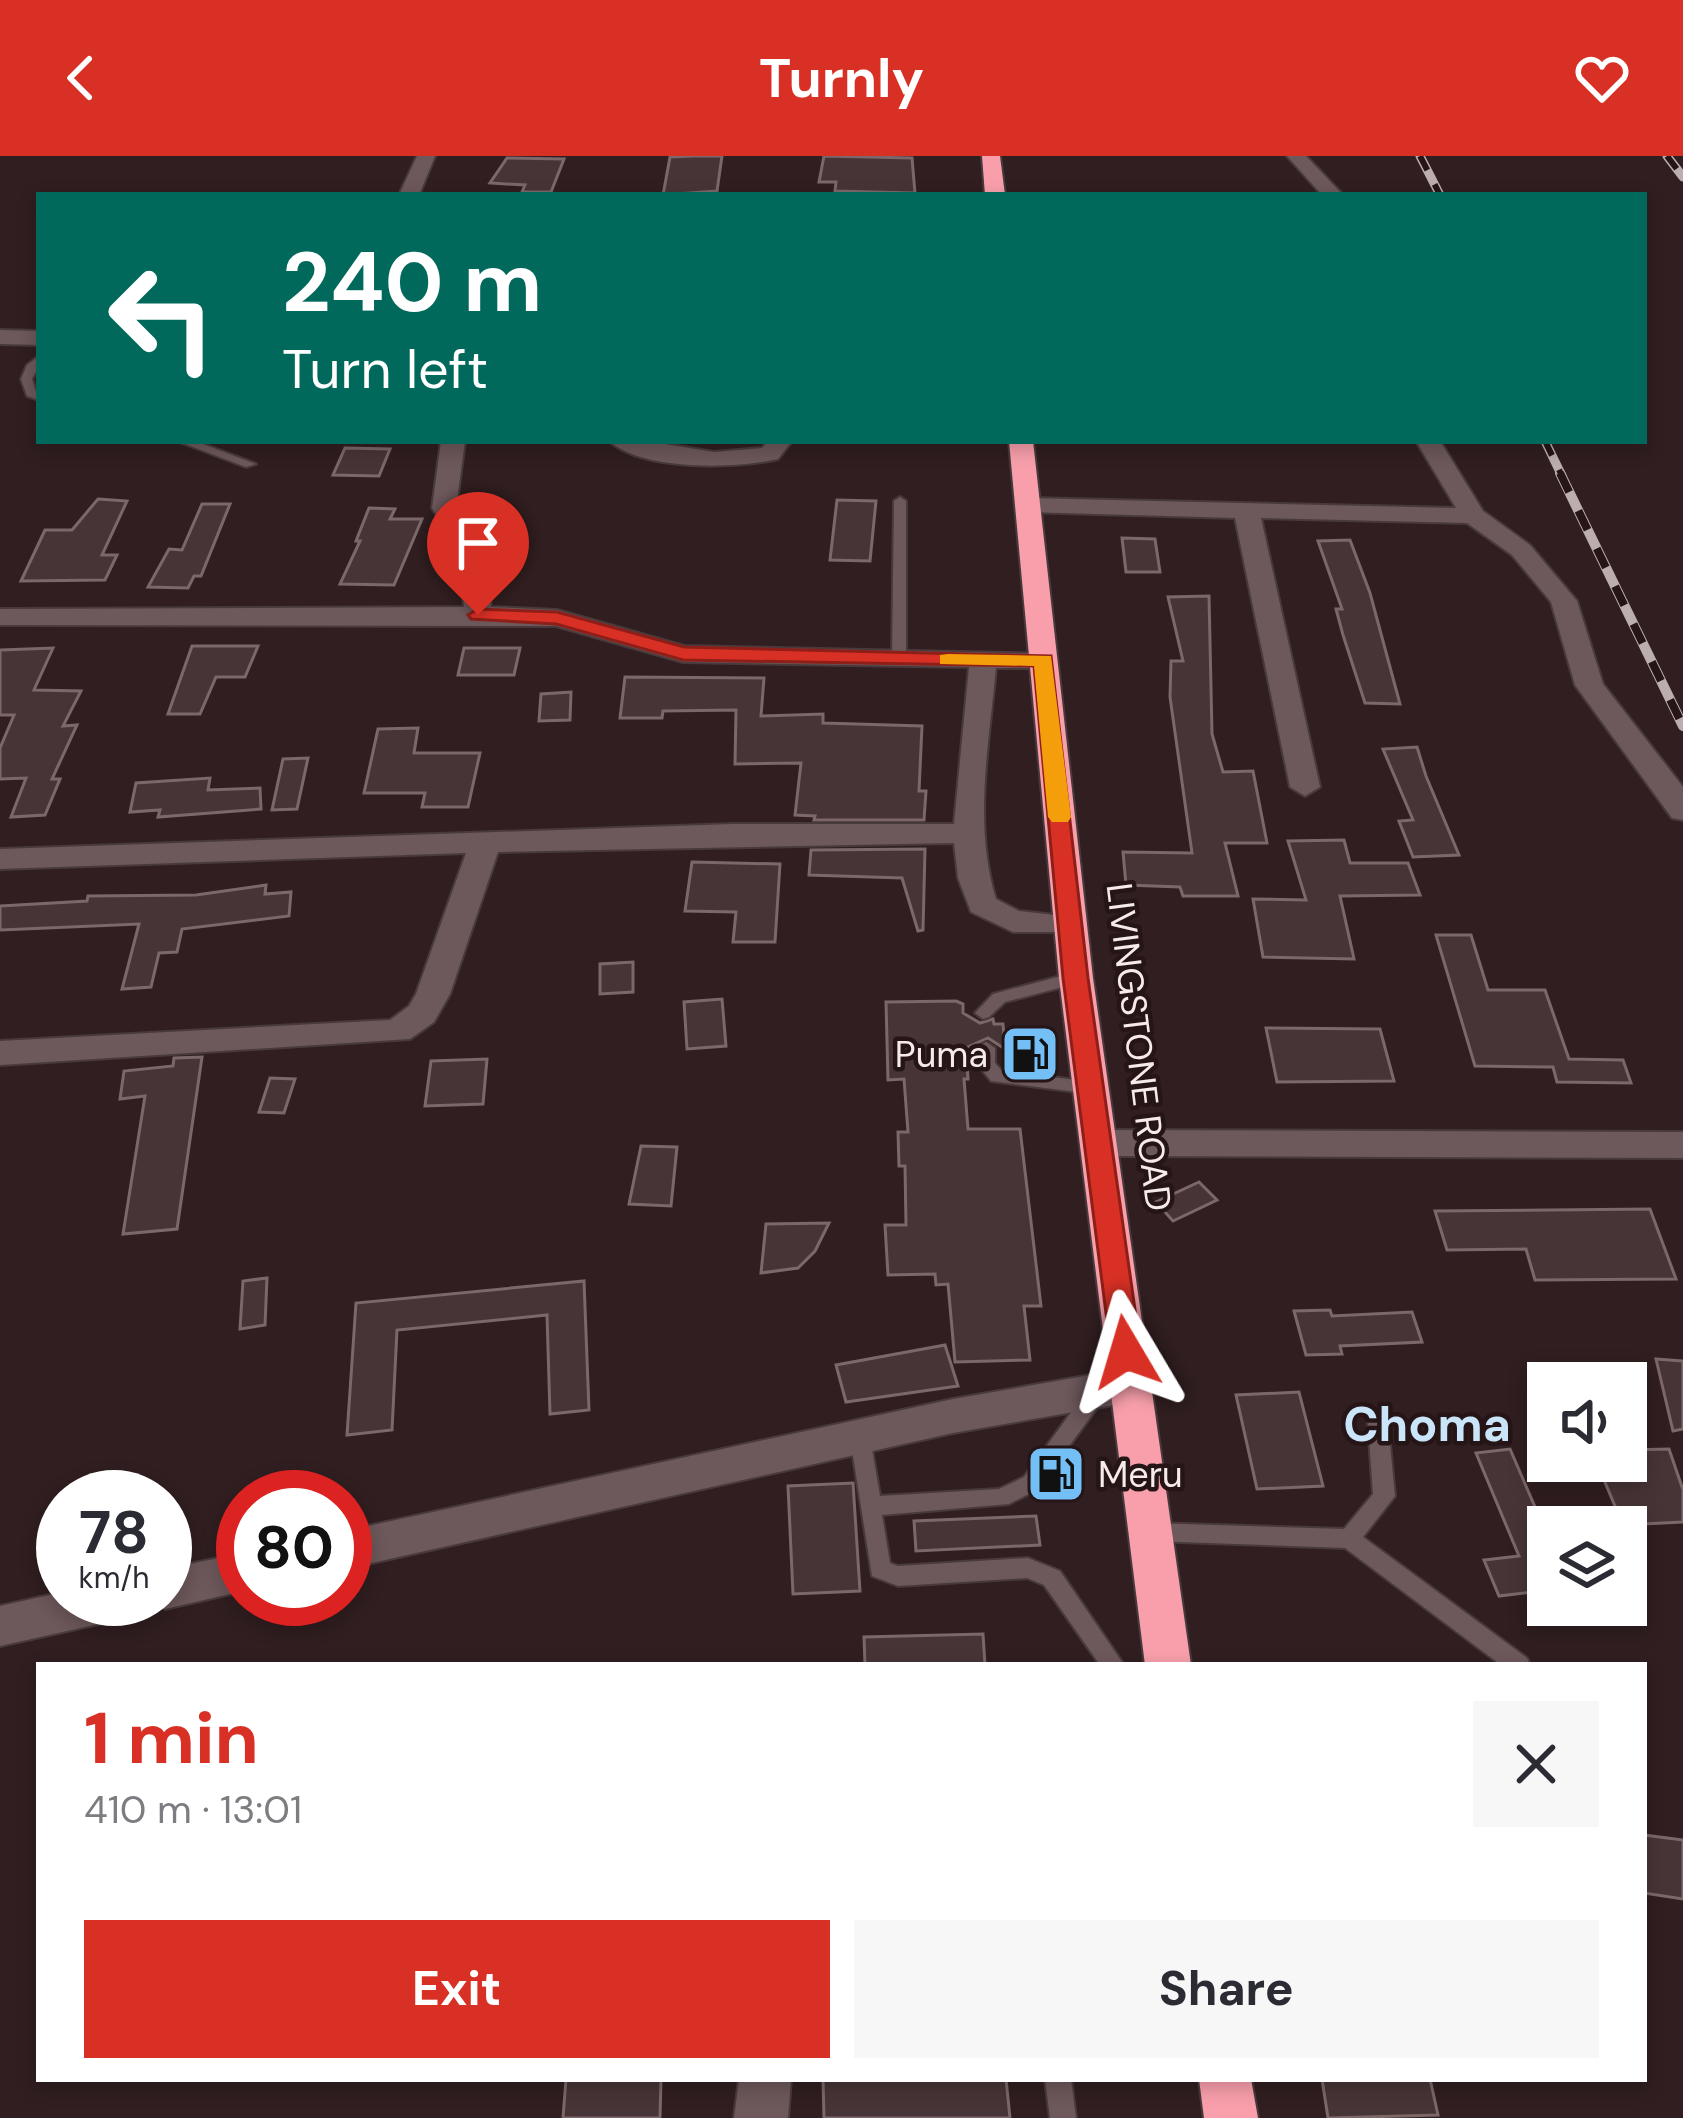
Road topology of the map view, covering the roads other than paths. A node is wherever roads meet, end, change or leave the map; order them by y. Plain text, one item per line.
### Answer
1 (426, 156) edge
2 (991, 156) edge
3 (1296, 156) edge
4 (410, 192) edge
5 (995, 192) edge
6 (1330, 192) edge
7 (0, 337) edge
8 (36, 338) edge
9 (36, 362) edge
10 (36, 396) edge
11 (192, 444) edge
12 (453, 444) edge
13 (632, 444) edge
14 (778, 444) edge
15 (1021, 444) edge
16 (1431, 444) edge
17 (250, 464) dead end
18 (900, 501) dead end
19 (1027, 505) junction
20 (1246, 513) junction
21 (1473, 516) junction
22 (478, 615) junction
23 (0, 617) edge
24 (899, 659) junction
25 (1043, 660) junction
26 (983, 661) junction
27 (1305, 787) dead end
28 (1683, 811) edge
29 (969, 833) junction
30 (486, 841) junction
31 (0, 859) edge
32 (1071, 925) junction
33 (1076, 978) junction
34 (983, 1013) dead end
35 (986, 1048) dead end
36 (0, 1053) edge
37 (1093, 1088) junction
38 (1100, 1143) junction
39 (1683, 1145) edge
40 (1114, 1388) junction
41 (1378, 1424) dead end
42 (860, 1437) junction
43 (873, 1506) junction
44 (1150, 1532) junction
45 (1349, 1539) junction
46 (372, 1544) edge
47 (36, 1618) edge
48 (0, 1626) edge
49 (1111, 1662) edge
50 (1168, 1662) edge
51 (1515, 1662) edge
52 (765, 2082) edge
53 (1058, 2082) edge
54 (1225, 2082) edge
55 (761, 2118) edge
56 (1063, 2118) edge
57 (1231, 2118) edge

1 - 4 street
2 - 5 highway
3 - 6 street
7 - 8 street
9 - 10 lane
11 - 17 lane
12 - 22 street
13 - 14 street
15 - 19 highway, LIVINGSTONE ROAD
16 - 21 street
18 - 24 lane
19 - 20 street
19 - 25 highway, LIVINGSTONE ROAD
20 - 21 street
20 - 27 street
21 - 28 street
22 - 23 street
22 - 24 street
24 - 26 street
25 - 26 street
25 - 32 highway, LIVINGSTONE ROAD
26 - 29 street
29 - 30 street
29 - 32 street
30 - 31 street
30 - 36 street
32 - 33 highway, LIVINGSTONE ROAD
33 - 34 lane
33 - 37 highway, LIVINGSTONE ROAD
35 - 37 lane
37 - 38 highway, LIVINGSTONE ROAD
38 - 39 street
38 - 40 highway, LIVINGSTONE ROAD
40 - 42 street
40 - 43 lane
40 - 44 highway, LIVINGSTONE ROAD
41 - 45 lane
42 - 43 lane
42 - 46 street
43 - 49 lane
44 - 45 lane
44 - 50 highway, LIVINGSTONE ROAD
45 - 51 lane
47 - 48 street
52 - 55 street
53 - 56 lane
54 - 57 highway

